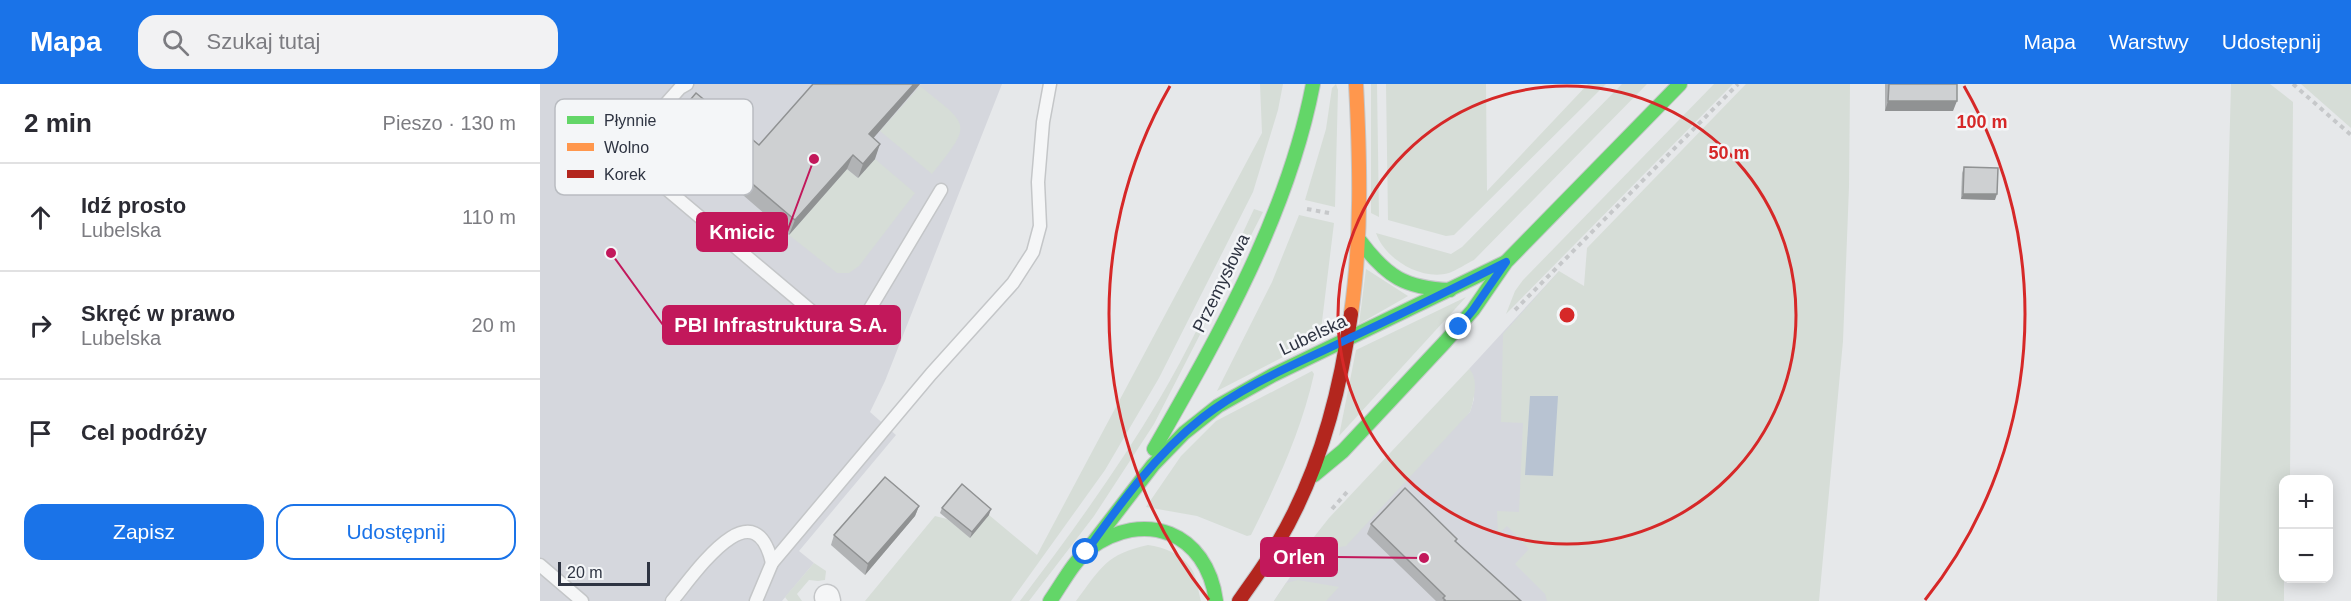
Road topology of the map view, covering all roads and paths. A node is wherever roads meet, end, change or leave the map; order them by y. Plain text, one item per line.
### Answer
1 (687, 84) edge
2 (1050, 84) edge
3 (1313, 84) edge
4 (1356, 84) edge
5 (1680, 84) edge
6 (2293, 84) edge
7 (670, 99) edge
8 (2351, 135) edge
9 (941, 190) dead end
10 (674, 195) edge
11 (1304, 208) dead end
12 (1335, 214) dead end
13 (1360, 241) junction
14 (1506, 262) junction
15 (1450, 290) junction
16 (1348, 339) junction
17 (1310, 478) junction
18 (1133, 486) junction
19 (1086, 552) junction
20 (772, 563) junction
21 (540, 565) edge
22 (582, 601) edge
23 (672, 601) edge
24 (756, 601) edge
25 (1050, 601) edge
26 (1216, 601) edge
27 (1239, 601) edge

1 - 7 lane
2 - 20 lane
3 - 18 main road, Przemysłowa
4 - 13 main road
5 - 14 main road, Lubelska
6 - 8 path
9 - 10 lane
11 - 12 path
13 - 15 main road
13 - 16 main road
14 - 15 main road, Lubelska
14 - 17 main road, Lubelska
15 - 16 main road, Lubelska
16 - 17 main road
16 - 18 main road, Lubelska
17 - 27 main road, Lubelska
18 - 19 main road, Lubelska
19 - 25 main road, Lubelska
19 - 26 main road
20 - 23 lane
20 - 24 lane
21 - 22 lane

